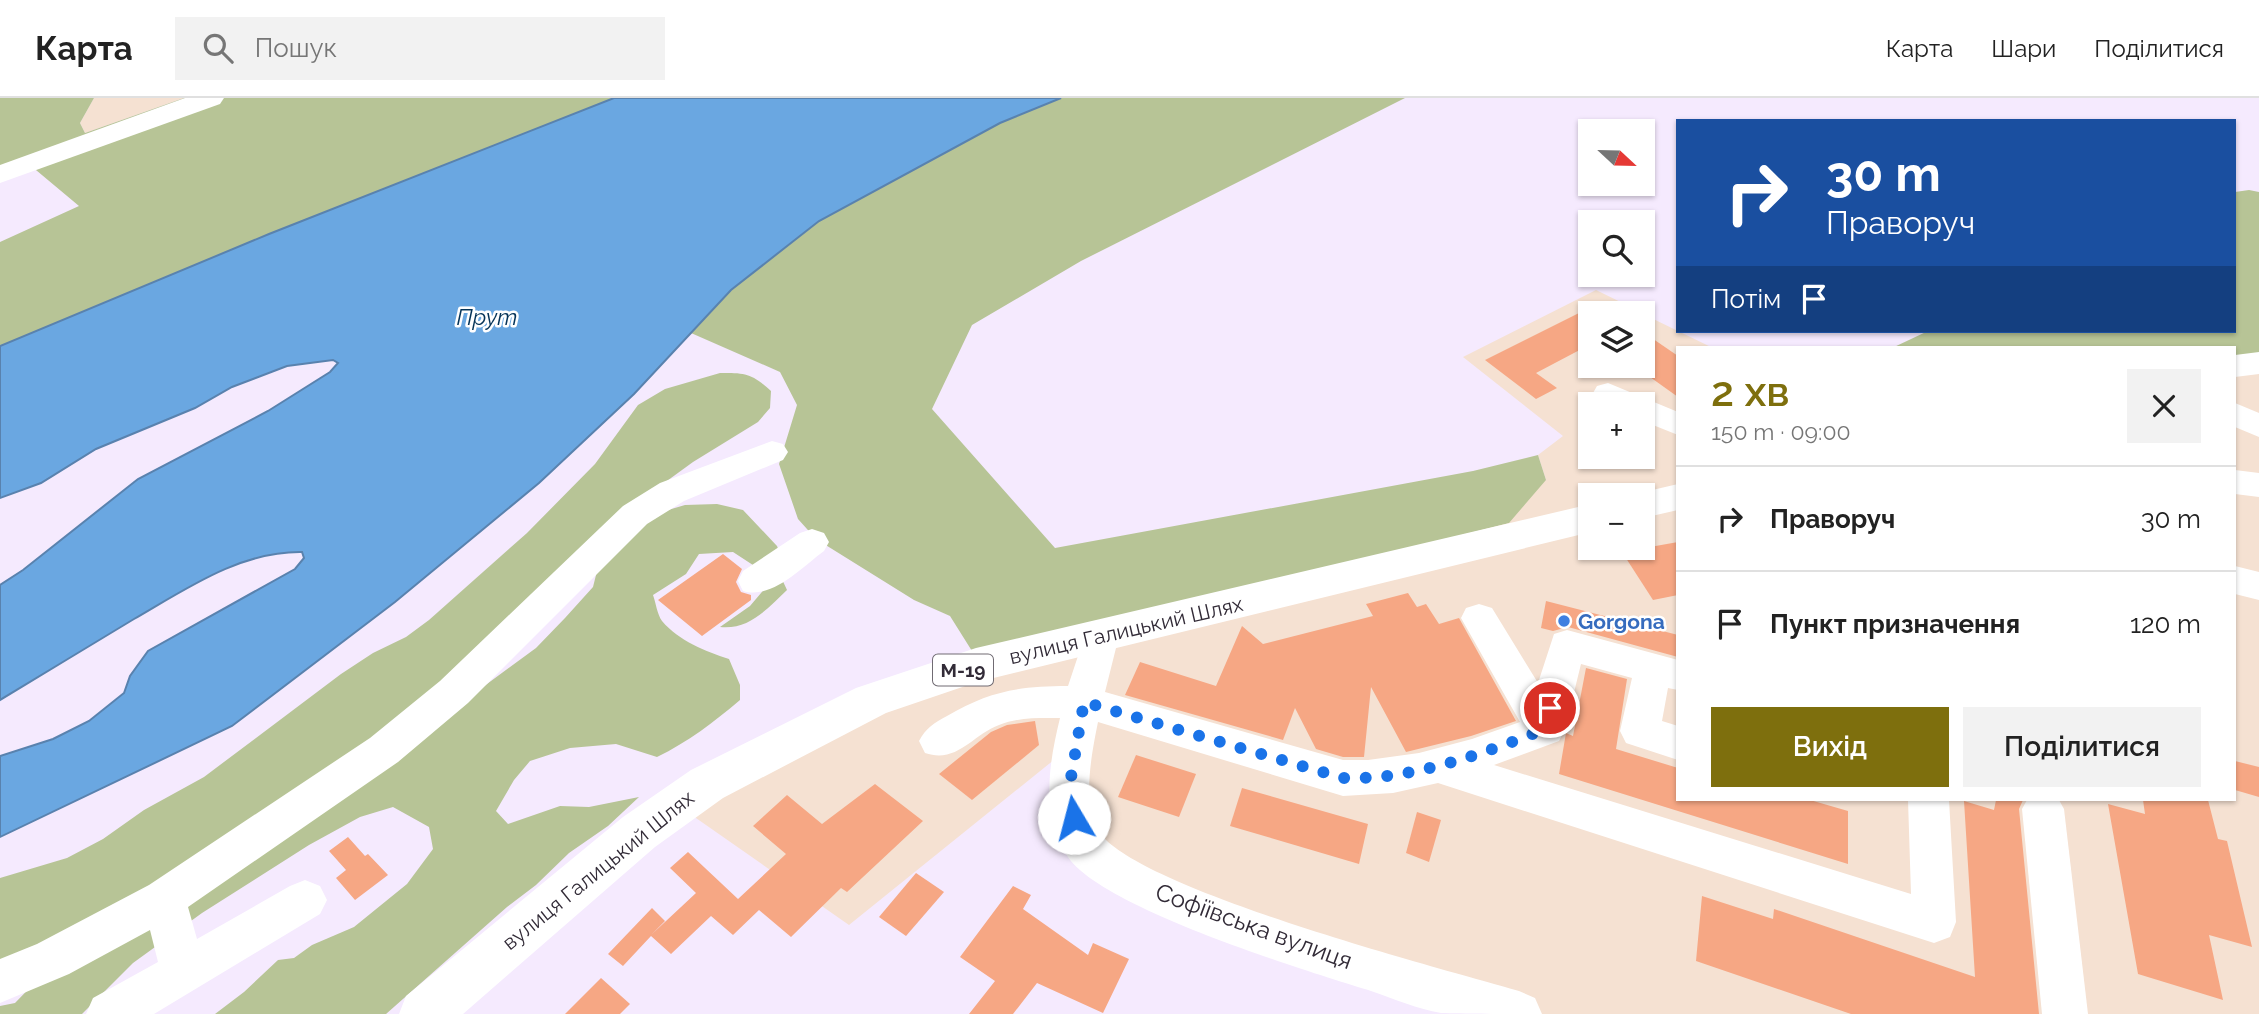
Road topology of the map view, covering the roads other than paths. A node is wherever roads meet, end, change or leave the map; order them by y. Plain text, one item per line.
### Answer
1 (211, 98) edge
2 (0, 175) edge
3 (2259, 363) edge
4 (2236, 366) edge
5 (2259, 408) edge
6 (2236, 412) edge
7 (2236, 412) edge
8 (2236, 413) edge
9 (1655, 414) edge
10 (2259, 419) edge
11 (1676, 423) edge
12 (2259, 426) edge
13 (772, 452) dead end
14 (2236, 482) edge
15 (2259, 485) edge
16 (1676, 497) edge
17 (1655, 502) edge
18 (1578, 521) edge
19 (812, 542) dead end
20 (2236, 580) edge
21 (756, 581) dead end
22 (2259, 586) edge
23 (1479, 618) dead end
24 (1101, 636) junction
25 (1665, 672) edge
26 (1084, 702) junction
27 (1545, 729) junction
28 (939, 741) dead end
29 (1676, 742) edge
30 (1435, 764) junction
31 (1929, 801) edge
32 (2043, 809) dead end
33 (164, 899) junction
34 (305, 900) dead end
35 (183, 972) junction
36 (0, 981) edge
37 (109, 1014) edge
38 (424, 1014) edge
39 (1519, 1014) edge
40 (2066, 1014) edge

1 - 2 main road
3 - 4 main road
5 - 6 street
7 - 10 street
8 - 12 street
9 - 11 street
13 - 33 street
14 - 15 street
16 - 17 main road
18 - 24 main road, вулиця Галицький Шлях / М-19
19 - 21 street
20 - 22 street
23 - 27 street
24 - 26 street, Софіївська вулиця
24 - 38 main road, вулиця Галицький Шлях / М-19
25 - 27 street
25 - 29 street
26 - 28 street
26 - 30 street
26 - 39 street, Софіївська вулиця
27 - 30 street
30 - 31 street
32 - 40 street
33 - 35 street
33 - 36 street
34 - 35 street
35 - 37 street

